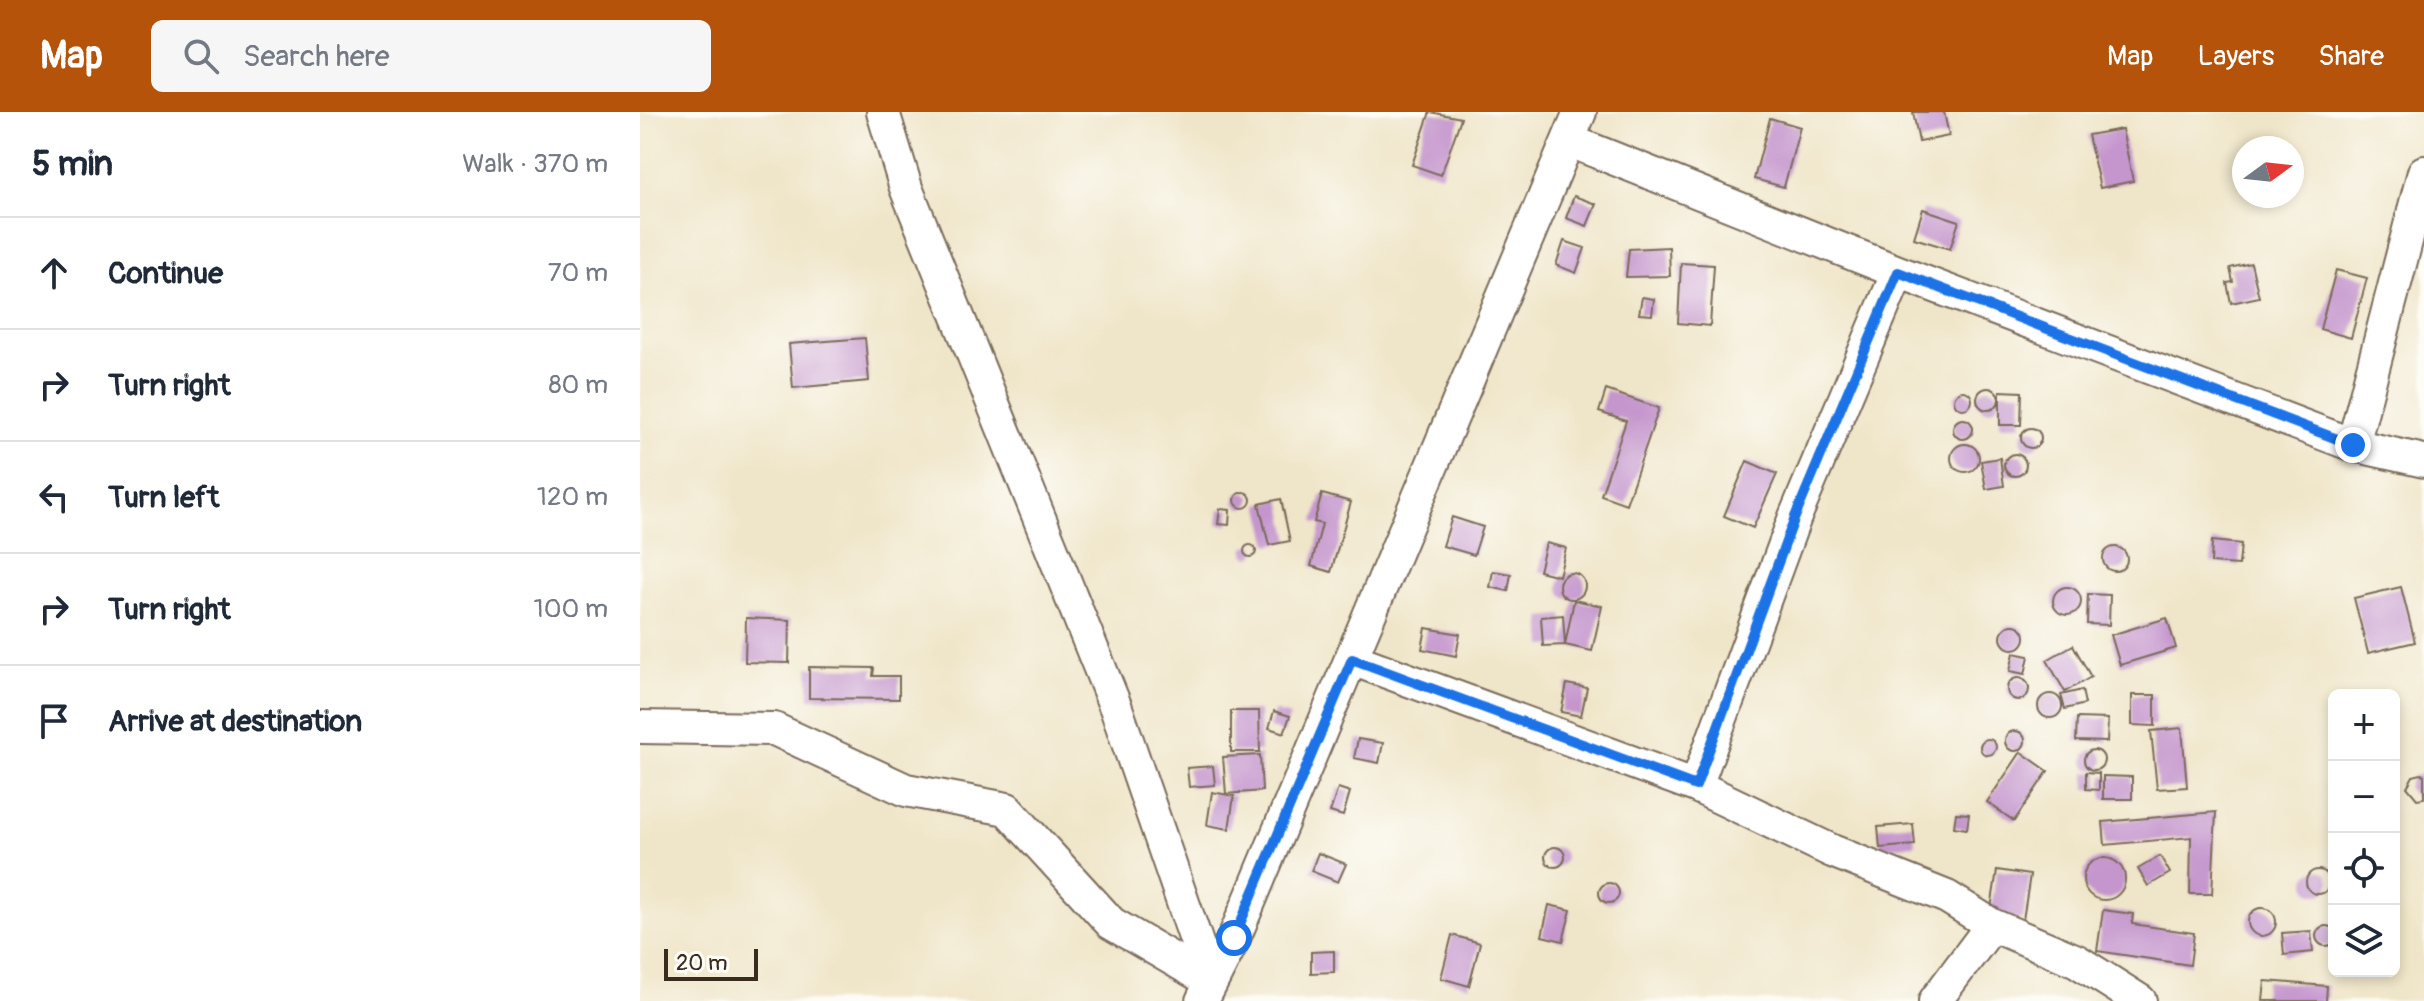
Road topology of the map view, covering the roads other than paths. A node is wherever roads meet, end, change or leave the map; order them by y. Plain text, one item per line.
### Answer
1 (883, 112) edge
2 (1575, 126) edge
3 (2424, 172) edge
4 (2413, 262) edge
5 (1898, 272) junction
6 (2353, 445) junction
7 (2424, 461) edge
8 (1352, 659) junction
9 (640, 727) edge
10 (1696, 786) junction
11 (1992, 925) junction
12 (1206, 991) edge
13 (1935, 1001) edge
14 (2140, 1001) edge

1 - 12 street
2 - 5 street
2 - 8 street
3 - 4 street
4 - 6 street
5 - 6 street
5 - 10 street
6 - 7 street
8 - 10 street
8 - 12 street
9 - 12 street
10 - 11 street
11 - 13 street
11 - 14 street

